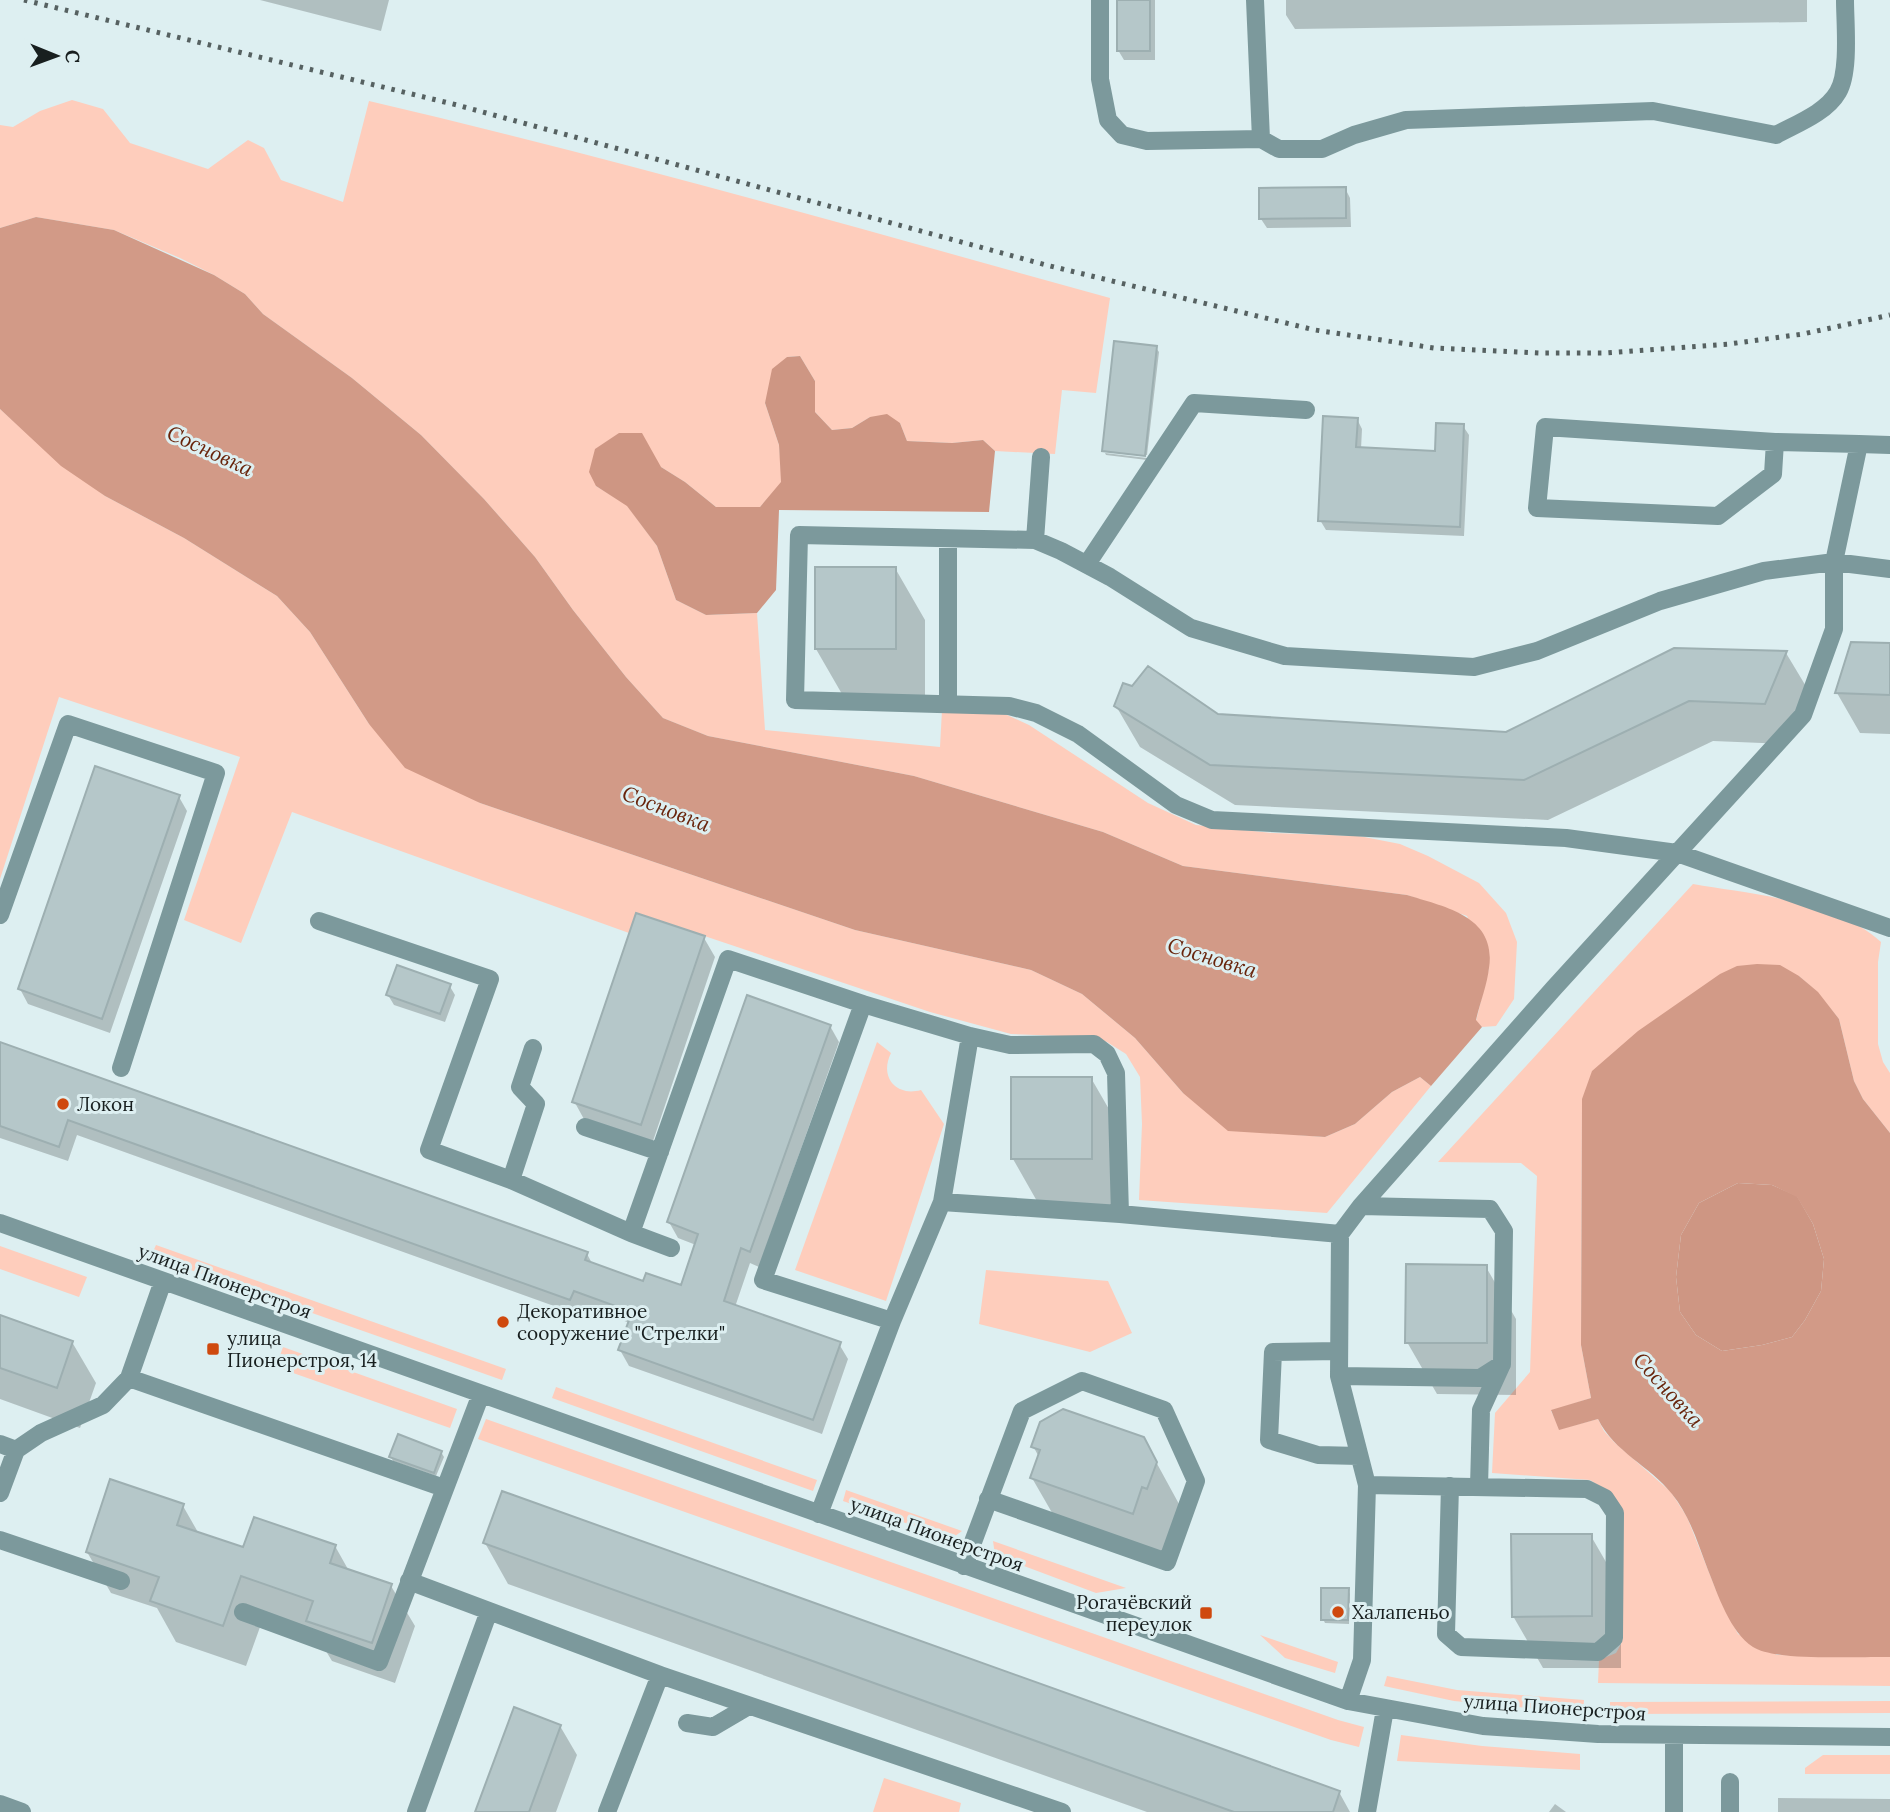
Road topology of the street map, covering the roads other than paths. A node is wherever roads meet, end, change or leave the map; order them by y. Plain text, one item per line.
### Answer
1 (1100, 0) edge
2 (1255, 0) edge
3 (1845, 0) edge
4 (1261, 139) junction
5 (1306, 410) dead end
6 (1775, 442) junction
7 (1859, 444) junction
8 (1890, 445) edge
9 (1041, 457) dead end
10 (948, 539) junction
11 (1035, 540) junction
12 (1834, 562) junction
13 (1087, 565) junction
14 (1890, 569) edge
15 (948, 704) junction
16 (1677, 853) junction
17 (0, 915) edge
18 (319, 921) dead end
19 (1890, 928) edge
20 (863, 1004) junction
21 (970, 1036) junction
22 (533, 1048) dead end
23 (121, 1068) dead end
24 (586, 1127) dead end
25 (660, 1152) junction
26 (511, 1180) junction
27 (942, 1202) junction
28 (1361, 1206) junction
29 (1121, 1214) junction
30 (0, 1223) edge
31 (631, 1233) junction
32 (1340, 1234) junction
33 (671, 1248) dead end
34 (163, 1281) junction
35 (892, 1321) junction
36 (1339, 1351) junction
37 (1502, 1364) junction
38 (1339, 1376) junction
39 (129, 1378) junction
40 (481, 1394) junction
41 (8, 1447) edge
42 (1359, 1456) junction
43 (1367, 1485) junction
44 (1450, 1486) junction
45 (1479, 1487) junction
46 (444, 1488) junction
47 (0, 1493) edge
48 (988, 1499) junction
49 (819, 1514) junction
50 (0, 1541) edge
51 (964, 1566) junction
52 (121, 1581) dead end
53 (409, 1581) junction
54 (489, 1611) junction
55 (243, 1612) dead end
56 (660, 1675) junction
57 (1348, 1701) junction
58 (753, 1707) junction
59 (1385, 1709) junction
60 (687, 1723) dead end
61 (1674, 1736) junction
62 (1890, 1737) edge
63 (1730, 1782) dead end
64 (0, 1804) edge
65 (22, 1812) edge
66 (416, 1812) edge
67 (607, 1812) edge
68 (1062, 1812) edge
69 (1367, 1812) edge
70 (1674, 1812) edge
71 (1730, 1812) edge

1 - 4 street
2 - 4 street
3 - 4 street
5 - 13 street
6 - 6 street
6 - 7 street
7 - 8 street
7 - 12 street
9 - 11 street
10 - 11 street
10 - 15 street
10 - 15 street
11 - 13 street
12 - 13 street
12 - 14 street
12 - 16 street
15 - 16 street
16 - 19 street
16 - 28 street
17 - 23 street
18 - 26 street
20 - 21 street
20 - 25 street
20 - 35 street
21 - 27 street
21 - 29 street
22 - 26 street
24 - 25 street
25 - 31 street
26 - 31 street
27 - 29 street
27 - 35 street
28 - 32 street
28 - 37 street
29 - 32 street
30 - 34 street, улица Пионерстроя
31 - 33 street
32 - 36 street
34 - 39 street
34 - 40 street, улица Пионерстроя
35 - 49 street
36 - 38 street
36 - 42 street
37 - 38 street
37 - 45 street
38 - 42 street
39 - 41 street
39 - 46 street
40 - 46 street
40 - 49 street, улица Пионерстроя
41 - 47 street
42 - 43 street
43 - 44 street
43 - 57 street
44 - 45 street
44 - 45 street
46 - 53 street
48 - 48 street
48 - 51 street
49 - 51 street, улица Пионерстроя
50 - 52 street
51 - 57 street, улица Пионерстроя
53 - 54 street
53 - 55 street
54 - 56 street
54 - 66 street
56 - 58 street
56 - 67 street
57 - 59 street, улица Пионерстроя
58 - 60 street
58 - 68 street
59 - 61 street, улица Пионерстроя
59 - 69 street
61 - 62 street, улица Пионерстроя
61 - 70 street
63 - 71 street
64 - 65 street

